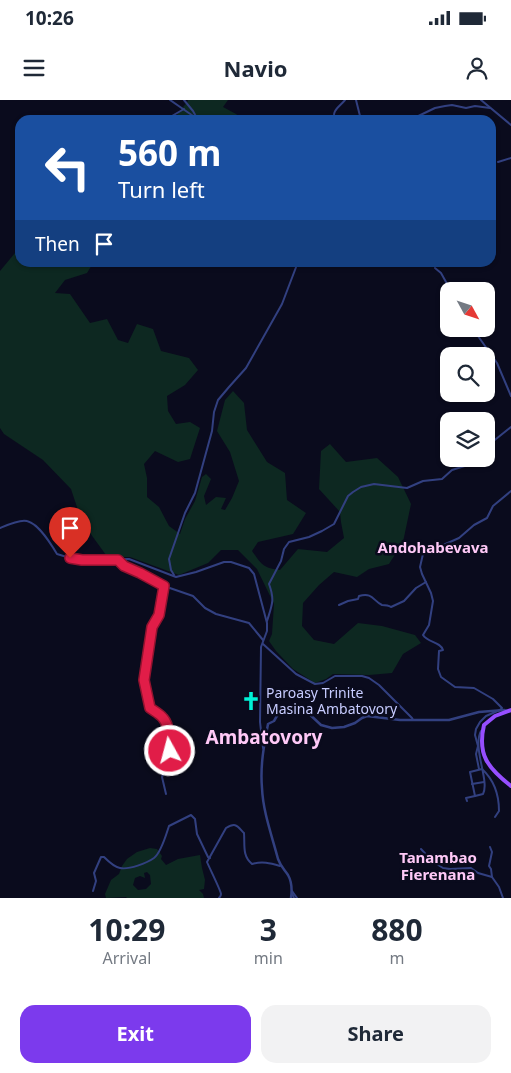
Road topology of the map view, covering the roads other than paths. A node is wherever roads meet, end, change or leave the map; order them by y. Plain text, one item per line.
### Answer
1 (170, 100) edge
2 (184, 100) edge
3 (345, 100) edge
4 (356, 100) edge
5 (481, 100) edge
6 (490, 108) junction
7 (184, 109) junction
8 (173, 115) edge
9 (192, 115) edge
10 (195, 115) edge
11 (333, 115) edge
12 (360, 115) edge
13 (420, 115) edge
14 (511, 125) edge
15 (511, 158) edge
16 (498, 162) dead end
17 (296, 267) edge
18 (435, 268) dead end
19 (446, 282) edge
20 (479, 338) edge
21 (511, 396) edge
22 (511, 427) edge
23 (495, 440) edge
24 (462, 467) edge
25 (511, 491) edge
26 (0, 528) edge
27 (118, 560) junction
28 (176, 577) junction
29 (426, 582) junction
30 (164, 586) junction
31 (339, 605) dead end
32 (267, 623) junction
33 (263, 640) junction
34 (263, 644) junction
35 (509, 710) edge
36 (500, 712) junction
37 (413, 720) junction
38 (483, 729) junction
39 (263, 750) junction
40 (481, 769) junction
41 (484, 782) junction
42 (472, 784) junction
43 (511, 786) edge
44 (166, 794) dead end
45 (475, 796) junction
46 (467, 801) dead end
47 (495, 816) dead end
48 (490, 847) dead end
49 (421, 849) dead end
50 (210, 858) junction
51 (280, 866) junction
52 (492, 877) junction
53 (93, 891) dead end
54 (292, 891) junction
55 (219, 898) edge
56 (294, 898) edge
57 (503, 898) edge

1 - 7 street
2 - 10 street
3 - 11 street
4 - 12 street
5 - 6 street
6 - 13 street
6 - 14 street
7 - 8 street
7 - 9 street
15 - 16 street
17 - 28 street
18 - 19 street
20 - 21 street
22 - 23 street
24 - 32 street
25 - 29 street
26 - 27 street
27 - 28 street
27 - 30 street
28 - 32 street
29 - 31 street
29 - 36 street
30 - 33 street
30 - 44 street
32 - 33 street
33 - 34 street
34 - 37 street
34 - 39 street
35 - 36 main road
36 - 37 street
36 - 38 main road
36 - 40 street
37 - 39 street
38 - 40 street
38 - 43 main road
39 - 51 street
40 - 41 street
40 - 42 street
40 - 47 street
41 - 42 street
41 - 45 street
42 - 45 street
45 - 46 street
48 - 52 street
49 - 52 street
50 - 51 street
50 - 53 street
50 - 55 street
51 - 54 street
52 - 57 street
54 - 56 street
54 - 56 street

